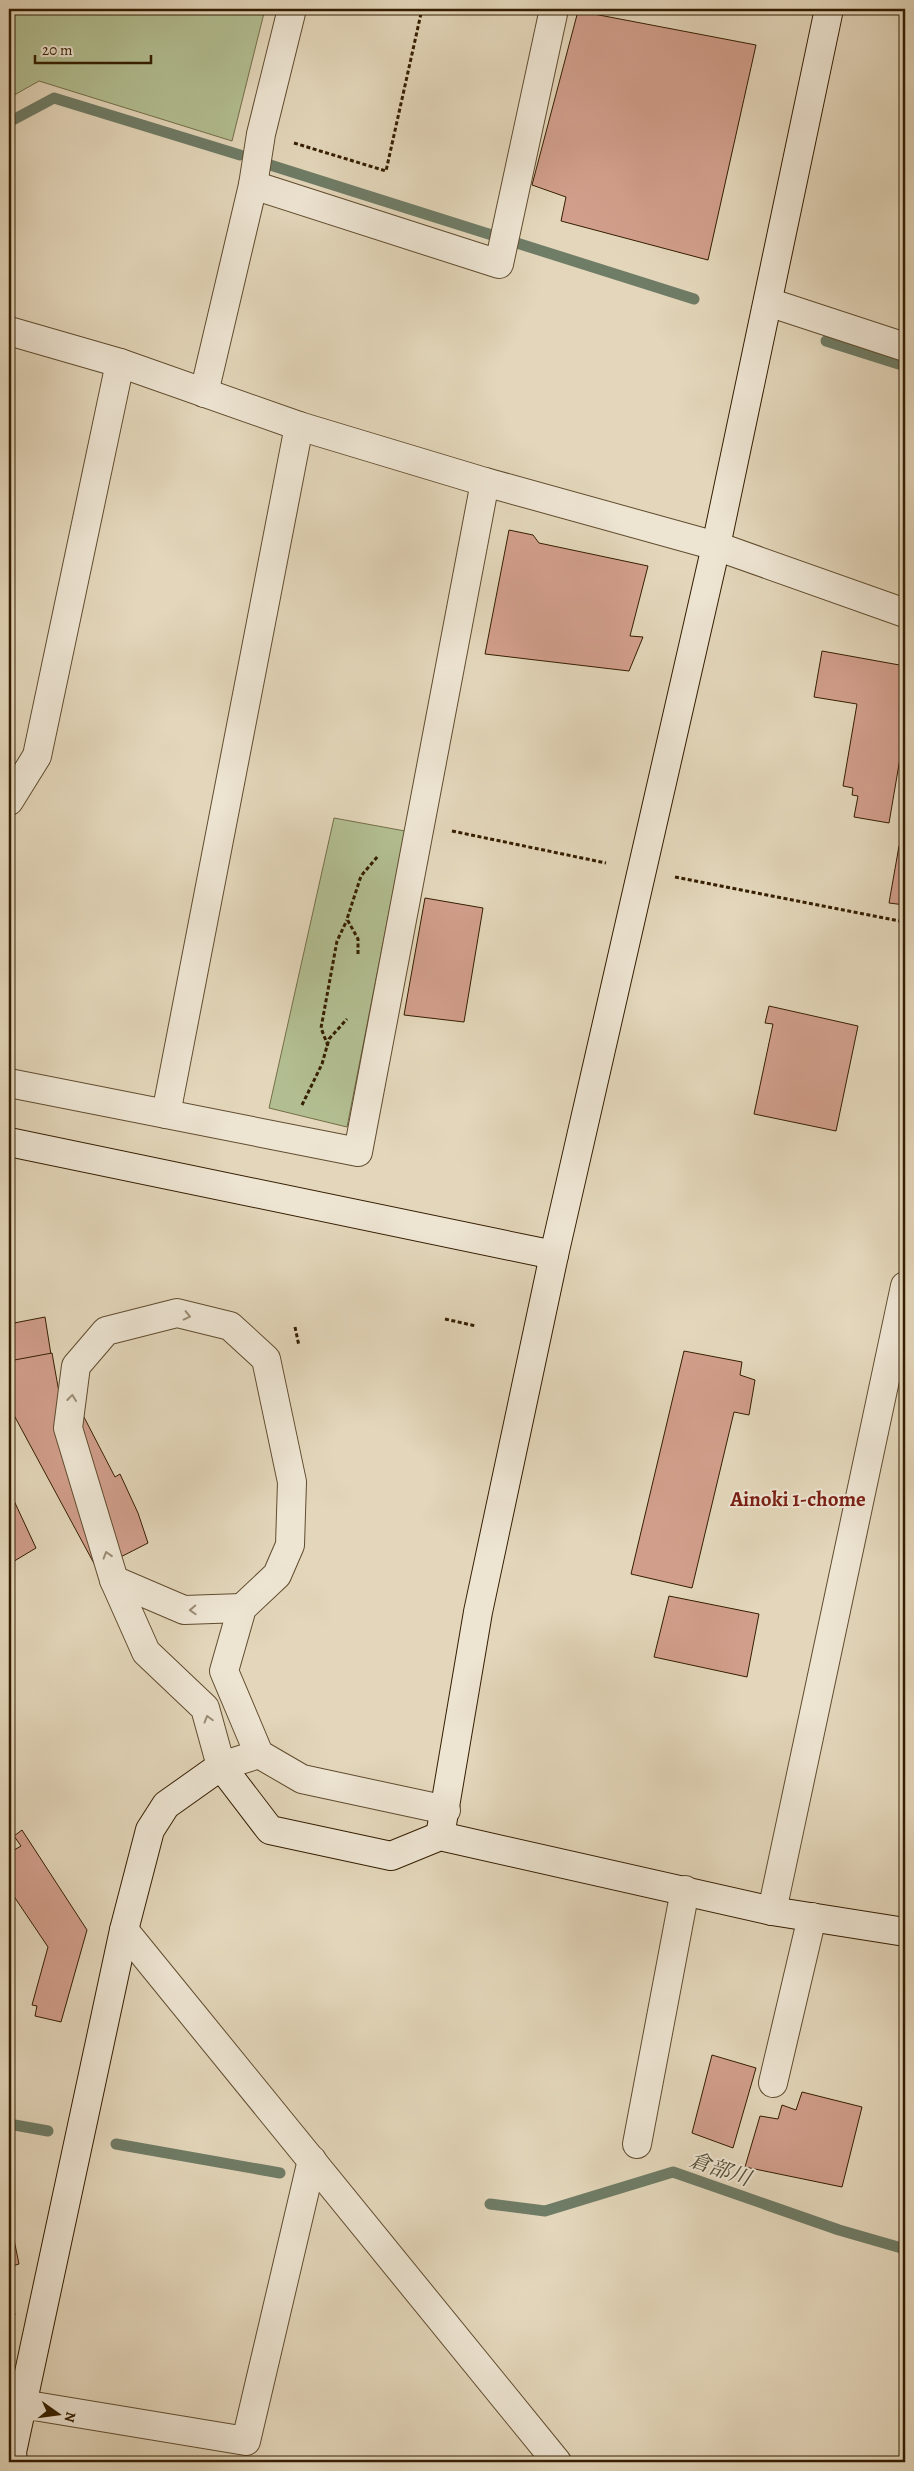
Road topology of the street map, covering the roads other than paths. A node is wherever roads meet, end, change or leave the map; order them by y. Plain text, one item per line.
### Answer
1 (292, 9) edge
2 (554, 9) edge
3 (828, 9) edge
4 (253, 186) junction
5 (768, 302) junction
6 (9, 331) edge
7 (905, 347) edge
8 (120, 363) junction
9 (204, 393) junction
10 (299, 426) junction
11 (485, 482) junction
12 (716, 546) junction
13 (905, 613) edge
14 (9, 801) edge
15 (9, 1083) edge
16 (166, 1114) junction
17 (9, 1142) edge
18 (554, 1254) junction
19 (905, 1286) edge
20 (114, 1580) junction
21 (242, 1608) junction
22 (258, 1754) junction
23 (221, 1766) junction
24 (443, 1823) junction
25 (684, 1890) junction
26 (772, 1911) junction
27 (812, 1917) junction
28 (124, 1930) junction
29 (905, 1932) edge
30 (773, 2083) dead end
31 (637, 2144) dead end
32 (312, 2160) junction
33 (22, 2404) junction
34 (13, 2462) edge
35 (557, 2462) edge

1 - 4 street
2 - 4 street
3 - 5 street
4 - 9 street
5 - 7 street
5 - 12 street
6 - 8 street
8 - 9 street
8 - 14 street
9 - 10 street
10 - 11 street
10 - 16 street
11 - 12 street
11 - 16 street
12 - 13 street
12 - 18 street
15 - 16 street
17 - 18 street
18 - 24 street
19 - 26 street
21 -> 20 street
20 -> 21 street
23 -> 20 street
21 - 22 street
22 - 23 street
22 - 24 street
23 - 24 street
23 - 28 street
24 - 25 street
25 - 26 street
25 - 31 street
26 - 27 street
27 - 29 street
27 - 30 street
28 - 32 street
28 - 33 street
32 - 33 street
32 - 35 street
33 - 34 street

